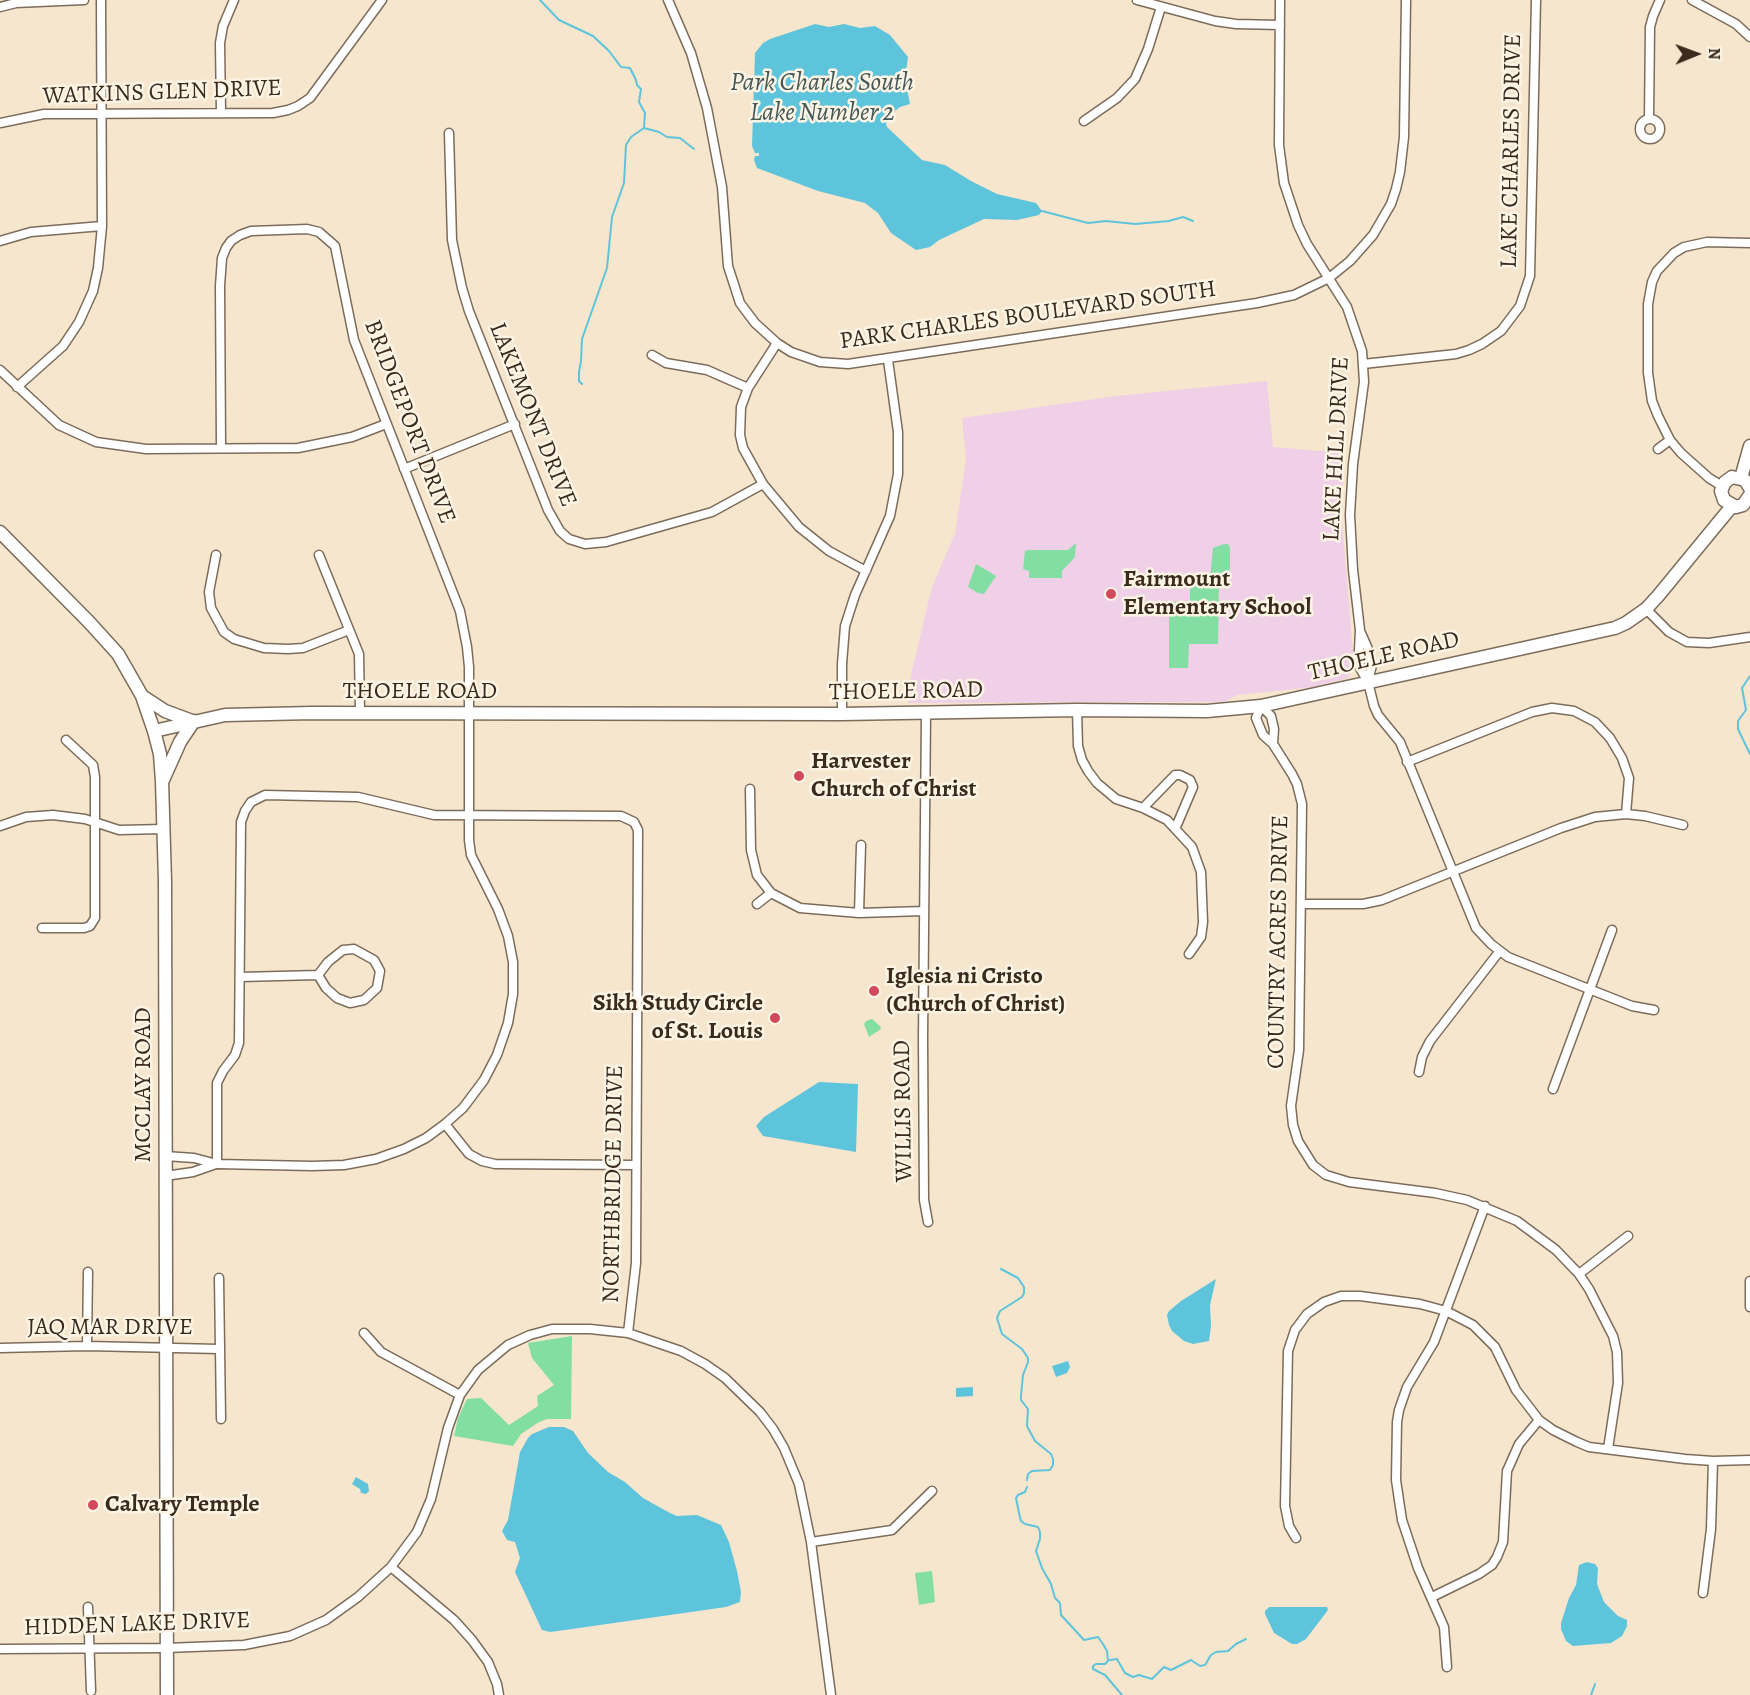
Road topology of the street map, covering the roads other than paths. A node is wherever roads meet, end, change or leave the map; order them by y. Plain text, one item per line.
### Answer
1 (84, 0) edge
2 (101, 0) edge
3 (234, 0) edge
4 (382, 0) edge
5 (668, 0) edge
6 (1137, 0) edge
7 (1280, 0) edge
8 (1406, 0) edge
9 (1536, 0) edge
10 (1660, 0) edge
11 (1692, 0) edge
12 (0, 7) edge
13 (1161, 7) junction
14 (1280, 25) junction
15 (1750, 37) edge
16 (101, 113) junction
17 (220, 113) junction
18 (1649, 119) dead end
19 (1084, 121) dead end
20 (0, 123) edge
21 (449, 133) dead end
22 (102, 226) junction
23 (0, 241) edge
24 (1750, 243) edge
25 (1329, 278) junction
26 (777, 343) junction
27 (652, 355) dead end
28 (888, 360) junction
29 (1363, 364) junction
30 (0, 370) edge
31 (17, 387) junction
32 (748, 388) junction
33 (386, 424) junction
34 (515, 424) junction
35 (1670, 440) junction
36 (1750, 446) edge
37 (221, 448) junction
38 (1658, 449) dead end
39 (404, 469) junction
40 (1741, 478) junction
41 (763, 484) junction
42 (1722, 486) junction
43 (1750, 495) edge
44 (1731, 506) junction
45 (0, 532) edge
46 (216, 555) dead end
47 (319, 555) dead end
48 (866, 571) junction
49 (1646, 609) junction
50 (349, 630) junction
51 (1750, 637) edge
52 (1368, 682) junction
53 (142, 696) junction
54 (1261, 706) junction
55 (1077, 710) junction
56 (360, 712) junction
57 (469, 712) junction
58 (926, 712) junction
59 (842, 714) junction
60 (194, 722) junction
61 (154, 731) junction
62 (66, 740) dead end
63 (1273, 744) junction
64 (1407, 762) junction
65 (162, 782) junction
66 (750, 789) dead end
67 (1143, 808) junction
68 (1626, 814) junction
69 (470, 816) junction
70 (94, 822) junction
71 (1683, 825) dead end
72 (0, 826) edge
73 (1176, 827) junction
74 (164, 829) junction
75 (861, 845) dead end
76 (1451, 872) junction
77 (771, 893) junction
78 (757, 904) dead end
79 (1301, 904) junction
80 (924, 911) junction
81 (859, 913) junction
82 (90, 926) junction
83 (42, 928) dead end
84 (1612, 930) dead end
85 (97, 933) dead end
86 (1499, 952) junction
87 (1189, 954) dead end
88 (318, 975) junction
89 (240, 977) junction
90 (1591, 990) junction
91 (1654, 1011) dead end
92 (1419, 1072) dead end
93 (1553, 1089) dead end
94 (445, 1124) junction
95 (165, 1156) junction
96 (217, 1164) junction
97 (636, 1165) junction
98 (165, 1176) junction
99 (1485, 1206) junction
100 (928, 1222) dead end
101 (1628, 1236) dead end
102 (87, 1272) dead end
103 (1579, 1274) junction
104 (219, 1278) dead end
105 (1750, 1281) edge
106 (1750, 1307) edge
107 (1446, 1311) junction
108 (364, 1333) dead end
109 (628, 1333) junction
110 (87, 1346) junction
111 (165, 1347) junction
112 (0, 1348) edge
113 (219, 1349) junction
114 (460, 1395) junction
115 (221, 1419) dead end
116 (1539, 1420) junction
117 (1608, 1449) junction
118 (1750, 1460) edge
119 (1713, 1461) junction
120 (932, 1491) dead end
121 (1296, 1538) dead end
122 (810, 1542) junction
123 (391, 1568) junction
124 (1703, 1593) dead end
125 (1432, 1597) junction
126 (88, 1607) dead end
127 (89, 1648) junction
128 (166, 1648) junction
129 (0, 1649) edge
130 (1448, 1667) dead end
131 (91, 1691) dead end
132 (167, 1695) edge
133 (499, 1695) edge
134 (831, 1695) edge

1 - 12 street
2 - 16 street
3 - 17 street
4 - 17 street, WATKINS GLEN DRIVE
5 - 26 street, PARK CHARLES BOULEVARD SOUTH
6 - 13 street
7 - 14 street, LAKE HILL DRIVE
8 - 25 street, PARK CHARLES BOULEVARD SOUTH
9 - 29 street, LAKE CHARLES DRIVE
10 - 18 street
11 - 15 street
13 - 14 street
13 - 19 street
14 - 25 street, LAKE HILL DRIVE
16 - 17 street, WATKINS GLEN DRIVE
16 - 20 street, WATKINS GLEN DRIVE
16 - 22 street
21 - 34 street, LAKEMONT DRIVE
22 - 23 street
22 - 31 street
24 - 35 street
25 - 28 street, PARK CHARLES BOULEVARD SOUTH
25 - 29 street, LAKE HILL DRIVE
26 - 28 street, PARK CHARLES BOULEVARD SOUTH
26 - 32 street
27 - 32 street
28 - 48 street
29 - 52 street, LAKE HILL DRIVE
30 - 31 street
31 - 37 street
32 - 41 street
33 - 37 street
33 - 37 street, BRIDGEPORT DRIVE
33 - 39 street, BRIDGEPORT DRIVE
34 - 39 street
34 - 41 street, LAKEMONT DRIVE
35 - 38 street
35 - 42 street
36 - 40 main road
39 - 57 street, BRIDGEPORT DRIVE
40 - 42 main road
40 - 43 main road
41 - 48 street
42 - 44 main road
43 - 44 main road
44 - 49 main road, THOELE ROAD
45 - 53 main road, MCCLAY ROAD
46 - 50 street
47 - 50 street
48 - 59 street
49 - 51 street
49 - 52 main road, THOELE ROAD
50 - 56 street
52 - 54 main road, THOELE ROAD
52 - 64 street, LAKE HILL DRIVE
53 - 60 main road
53 - 61 main road, MCCLAY ROAD
54 - 55 main road, THOELE ROAD
54 - 63 street, COUNTRY ACRES DRIVE
54 - 63 street, COUNTRY ACRES DRIVE
55 - 58 main road, THOELE ROAD
55 - 67 street
56 - 57 main road, THOELE ROAD
56 - 60 main road, THOELE ROAD
57 - 59 main road, THOELE ROAD
57 - 69 street, BRIDGEPORT DRIVE
58 - 59 main road, THOELE ROAD
58 - 80 street, WILLIS ROAD
60 - 61 main road, THOELE ROAD
60 - 65 main road
61 - 65 main road, MCCLAY ROAD
62 - 70 street
63 - 79 street, COUNTRY ACRES DRIVE
64 - 68 street
64 - 76 street, LAKE HILL DRIVE
65 - 74 main road, MCCLAY ROAD
66 - 77 street
67 - 73 street
67 - 73 street
68 - 71 street
68 - 76 street
69 - 89 street
69 - 94 street, BRIDGEPORT DRIVE
69 - 97 street, NORTHBRIDGE DRIVE
70 - 72 street
70 - 74 street
70 - 82 street
73 - 87 street
74 - 95 main road, MCCLAY ROAD
75 - 81 street
76 - 79 street
76 - 86 street, LAKE HILL DRIVE
77 - 78 street
77 - 81 street
79 - 99 street, COUNTRY ACRES DRIVE
80 - 81 street
80 - 100 street, WILLIS ROAD
82 - 83 street
82 - 85 street
84 - 90 street
86 - 90 street
86 - 92 street
88 - 88 street
88 - 89 street
89 - 96 street
90 - 91 street
90 - 93 street
94 - 96 street, BRIDGEPORT DRIVE
94 - 97 street
95 - 96 street
95 - 98 main road, MCCLAY ROAD
96 - 98 street
97 - 109 street, NORTHBRIDGE DRIVE
98 - 111 main road, MCCLAY ROAD
99 - 103 street, COUNTRY ACRES DRIVE
99 - 107 street
101 - 103 street
102 - 110 street
103 - 117 street, COUNTRY ACRES DRIVE
104 - 113 street
105 - 106 street
107 - 116 street
107 - 121 street
107 - 125 street
108 - 114 street
109 - 114 street, HIDDEN LAKE DRIVE
109 - 122 street, HIDDEN LAKE DRIVE
110 - 111 street, JAQ MAR DRIVE
110 - 112 street, JAQ MAR DRIVE
111 - 113 street, JAQ MAR DRIVE
111 - 128 main road, MCCLAY ROAD
113 - 115 street
114 - 123 street, HIDDEN LAKE DRIVE
116 - 117 street
116 - 125 street
117 - 119 street
118 - 119 street
119 - 124 street
120 - 122 street
122 - 134 street, HIDDEN LAKE DRIVE
123 - 128 street, HIDDEN LAKE DRIVE
123 - 133 street
125 - 130 street
126 - 127 street
127 - 128 street, HIDDEN LAKE DRIVE
127 - 129 street, HIDDEN LAKE DRIVE
127 - 131 street
128 - 132 main road, MCCLAY ROAD

